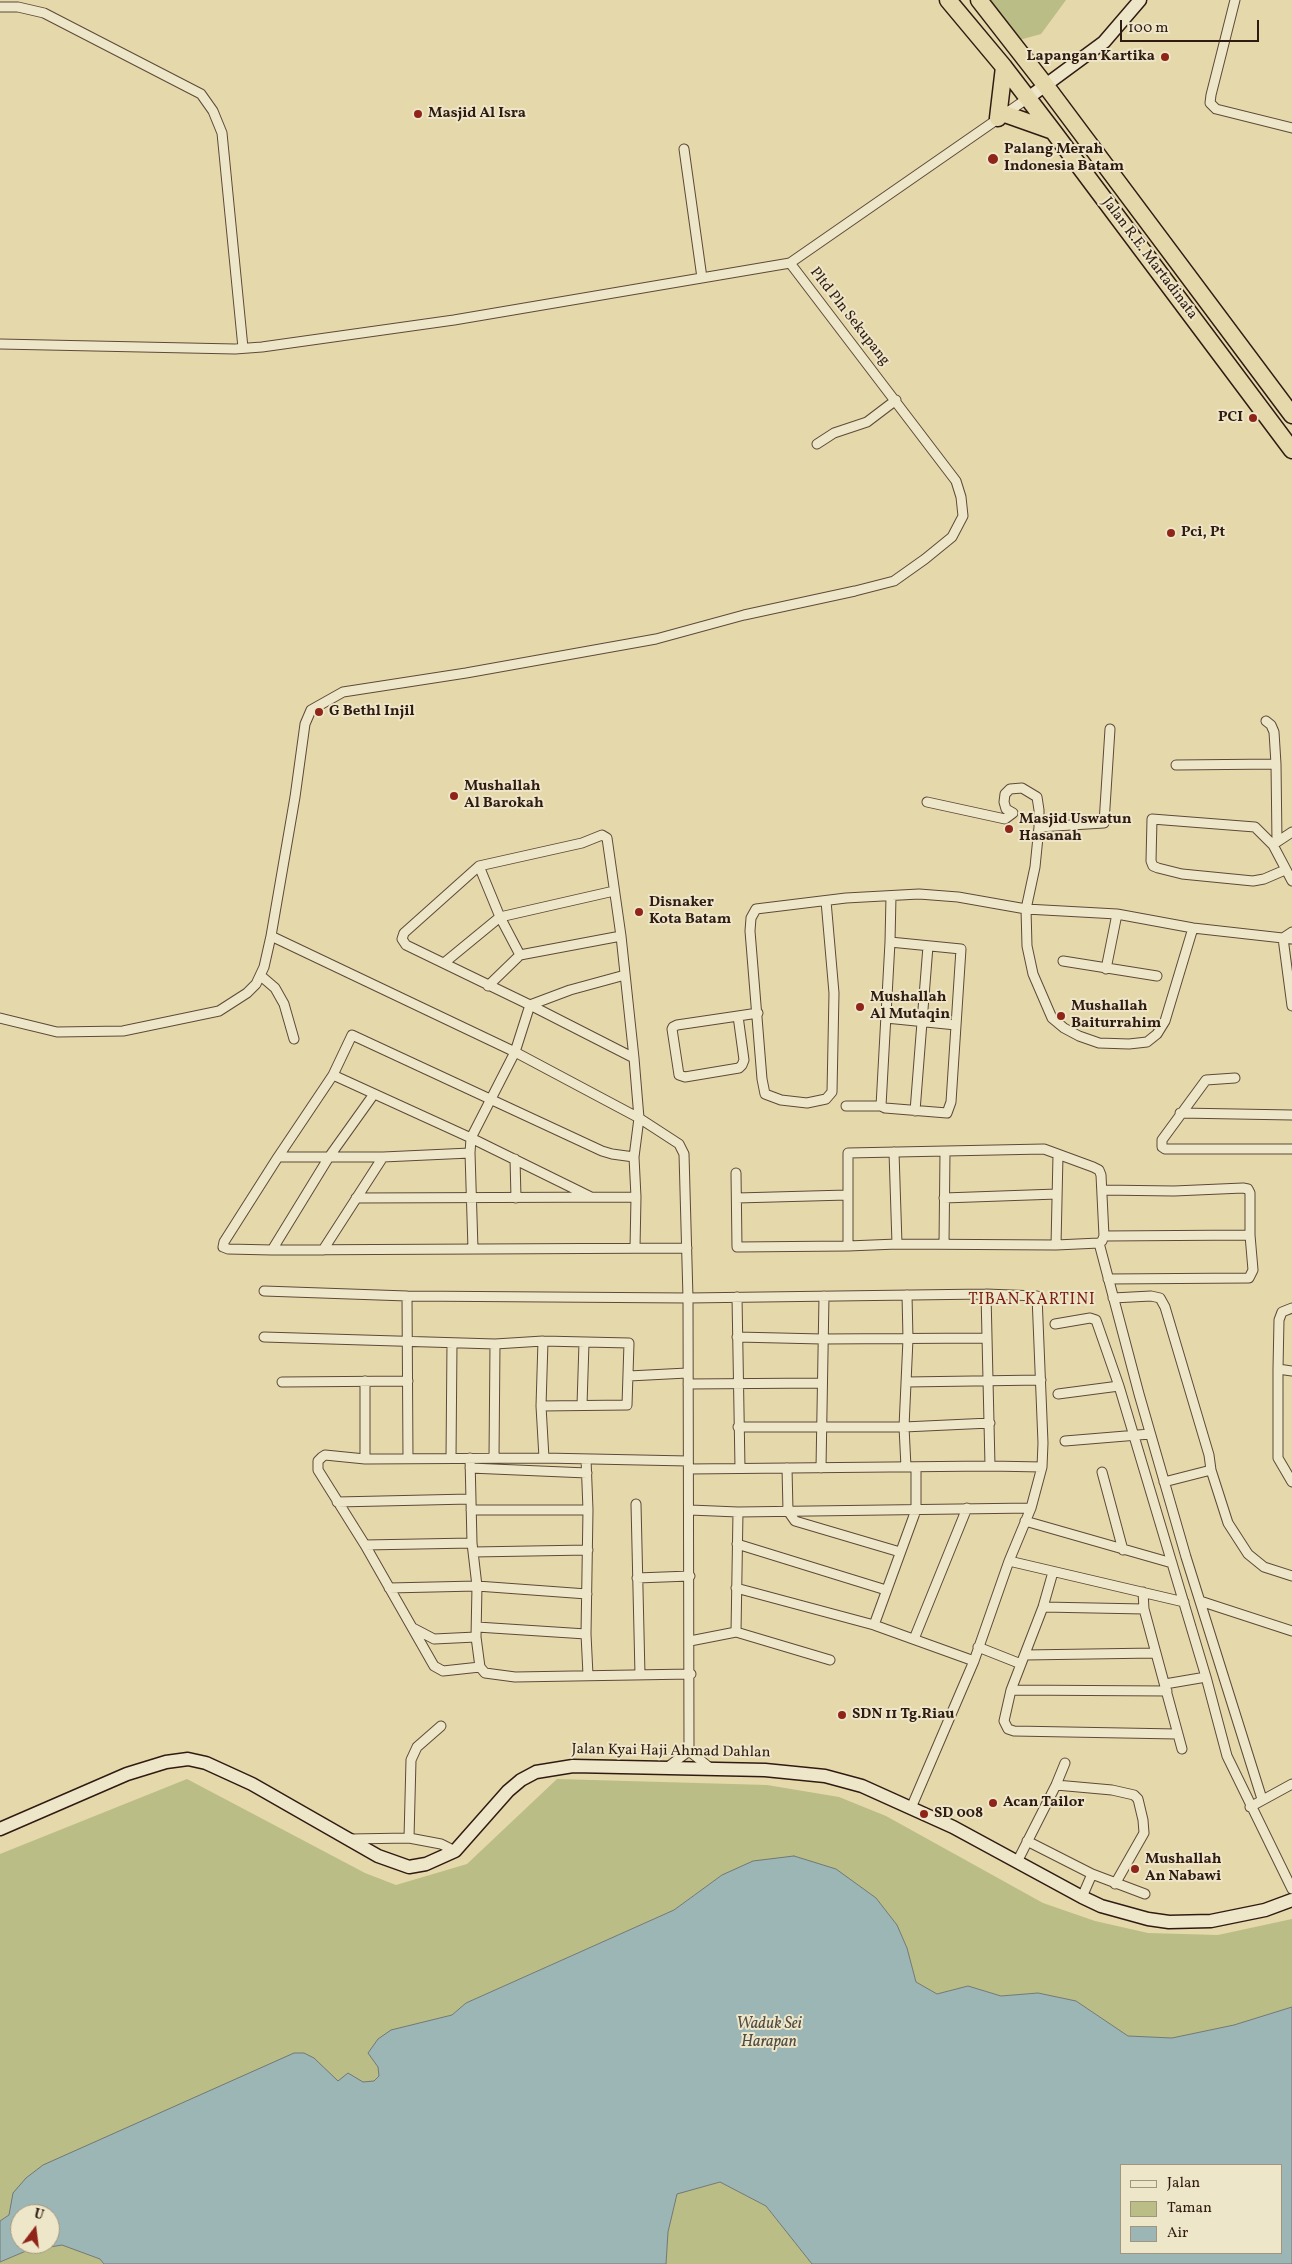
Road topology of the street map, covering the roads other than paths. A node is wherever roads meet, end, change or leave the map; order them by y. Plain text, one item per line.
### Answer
1 (948, 0) edge
2 (979, 0) edge
3 (1140, 0) edge
4 (1235, 0) edge
5 (0, 7) edge
6 (1004, 67) junction
7 (1037, 92) junction
8 (1002, 116) junction
9 (1292, 128) edge
10 (1053, 131) junction
11 (684, 149) dead end
12 (790, 263) junction
13 (702, 278) junction
14 (0, 344) edge
15 (243, 348) junction
16 (896, 400) junction
17 (1292, 415) edge
18 (816, 444) dead end
19 (1292, 450) edge
20 (1266, 721) dead end
21 (1110, 729) dead end
22 (1176, 764) dead end
23 (1276, 764) junction
24 (928, 802) dead end
25 (1039, 827) junction
26 (1292, 832) edge
27 (1275, 843) junction
28 (479, 866) junction
29 (1285, 870) junction
30 (1292, 881) edge
31 (614, 891) junction
32 (891, 896) junction
33 (826, 900) junction
34 (1026, 910) junction
35 (1117, 914) junction
36 (500, 917) junction
37 (1193, 928) junction
38 (1292, 932) edge
39 (271, 936) junction
40 (622, 936) junction
41 (1288, 939) edge
42 (890, 942) junction
43 (928, 946) junction
44 (520, 955) junction
45 (1063, 961) dead end
46 (444, 963) junction
47 (1106, 969) junction
48 (625, 975) junction
49 (260, 976) junction
50 (1156, 976) dead end
51 (488, 986) junction
52 (530, 1005) junction
53 (1292, 1006) edge
54 (758, 1013) junction
55 (738, 1016) junction
56 (0, 1018) edge
57 (886, 1018) junction
58 (923, 1022) junction
59 (956, 1025) junction
60 (294, 1039) dead end
61 (515, 1052) junction
62 (634, 1058) junction
63 (333, 1075) junction
64 (1235, 1078) dead end
65 (374, 1094) junction
66 (490, 1099) junction
67 (846, 1106) dead end
68 (881, 1106) junction
69 (915, 1111) junction
70 (1180, 1113) junction
71 (1292, 1115) edge
72 (639, 1118) junction
73 (471, 1138) junction
74 (1292, 1149) edge
75 (894, 1152) junction
76 (946, 1152) junction
77 (470, 1153) junction
78 (1058, 1155) junction
79 (634, 1156) junction
80 (278, 1157) junction
81 (329, 1157) junction
82 (383, 1157) junction
83 (515, 1159) junction
84 (736, 1173) dead end
85 (1102, 1190) junction
86 (1056, 1194) junction
87 (848, 1195) junction
88 (591, 1197) junction
89 (636, 1197) junction
90 (356, 1198) junction
91 (473, 1198) junction
92 (516, 1198) junction
93 (737, 1198) junction
94 (944, 1198) junction
95 (1250, 1235) junction
96 (1101, 1240) junction
97 (897, 1244) junction
98 (944, 1244) junction
99 (1056, 1245) junction
100 (848, 1246) junction
101 (473, 1248) junction
102 (635, 1248) junction
103 (687, 1248) junction
104 (272, 1250) junction
105 (323, 1250) junction
106 (1108, 1280) junction
107 (264, 1291) dead end
108 (986, 1294) junction
109 (907, 1295) junction
110 (407, 1296) junction
111 (824, 1296) junction
112 (737, 1297) junction
113 (688, 1298) junction
114 (1113, 1298) junction
115 (1292, 1308) edge
116 (1055, 1324) dead end
117 (264, 1337) dead end
118 (737, 1337) junction
119 (987, 1338) junction
120 (822, 1339) junction
121 (908, 1339) junction
122 (543, 1341) junction
123 (408, 1342) junction
124 (452, 1343) junction
125 (584, 1343) junction
126 (495, 1344) junction
127 (1278, 1369) junction
128 (1292, 1370) edge
129 (688, 1373) junction
130 (629, 1376) junction
131 (1041, 1380) junction
132 (365, 1381) junction
133 (408, 1381) junction
134 (282, 1382) dead end
135 (906, 1382) junction
136 (989, 1382) junction
137 (737, 1383) junction
138 (821, 1383) junction
139 (688, 1384) junction
140 (1119, 1386) junction
141 (1058, 1394) dead end
142 (582, 1405) junction
143 (541, 1406) junction
144 (990, 1423) junction
145 (821, 1426) junction
146 (738, 1427) junction
147 (904, 1427) junction
148 (1132, 1434) junction
149 (1150, 1434) junction
150 (1065, 1441) dead end
151 (451, 1458) junction
152 (470, 1458) junction
153 (494, 1458) junction
154 (544, 1458) junction
155 (365, 1459) junction
156 (408, 1459) junction
157 (586, 1459) junction
158 (688, 1465) junction
159 (906, 1466) junction
160 (990, 1466) junction
161 (916, 1467) junction
162 (1042, 1467) junction
163 (470, 1468) junction
164 (740, 1468) junction
165 (786, 1468) junction
166 (821, 1468) junction
167 (1210, 1470) junction
168 (1102, 1472) dead end
169 (587, 1473) junction
170 (1164, 1482) junction
171 (1292, 1482) edge
172 (470, 1499) junction
173 (337, 1502) junction
174 (636, 1504) dead end
175 (967, 1508) junction
176 (1031, 1508) junction
177 (472, 1510) junction
178 (588, 1510) junction
179 (690, 1510) junction
180 (916, 1510) junction
181 (788, 1511) junction
182 (738, 1512) junction
183 (1025, 1521) junction
184 (737, 1544) junction
185 (365, 1546) junction
186 (472, 1547) junction
187 (588, 1550) junction
188 (1123, 1550) junction
189 (900, 1552) junction
190 (1009, 1561) junction
191 (1172, 1563) junction
192 (1053, 1572) junction
193 (690, 1576) junction
194 (1292, 1576) edge
195 (637, 1578) junction
196 (477, 1586) junction
197 (389, 1588) junction
198 (736, 1588) junction
199 (886, 1590) junction
200 (1143, 1592) junction
201 (587, 1594) junction
202 (1200, 1601) junction
203 (1184, 1602) junction
204 (1043, 1607) junction
205 (1144, 1609) junction
206 (409, 1624) junction
207 (874, 1625) junction
208 (477, 1632) junction
209 (736, 1632) junction
210 (1292, 1632) edge
211 (586, 1634) junction
212 (914, 1639) junction
213 (690, 1641) junction
214 (978, 1647) junction
215 (1155, 1653) junction
216 (1025, 1655) junction
217 (830, 1660) dead end
218 (974, 1661) junction
219 (1021, 1664) junction
220 (480, 1667) junction
221 (690, 1674) junction
222 (588, 1675) junction
223 (640, 1675) junction
224 (1206, 1677) junction
225 (1166, 1688) junction
226 (1011, 1690) junction
227 (442, 1726) dead end
228 (1177, 1734) junction
229 (1182, 1749) dead end
230 (689, 1751) junction
231 (1064, 1762) dead end
232 (669, 1766) junction
233 (709, 1767) junction
234 (1056, 1784) junction
235 (1292, 1784) edge
236 (1262, 1800) junction
237 (1250, 1807) junction
238 (911, 1808) junction
239 (0, 1829) edge
240 (409, 1838) junction
241 (348, 1839) junction
242 (1027, 1841) junction
243 (455, 1851) junction
244 (1017, 1862) junction
245 (1092, 1874) junction
246 (1115, 1884) junction
247 (1292, 1889) edge
248 (1145, 1894) dead end
249 (1082, 1897) junction
250 (1292, 1900) edge

1 - 6 highway, Jalan R.E. Martadinata
2 - 7 highway, Jalan R.E. Martadinata
3 - 7 main road
4 - 9 street
5 - 15 street
6 - 7 highway, Jalan R.E. Martadinata
6 - 8 highway
7 - 8 street
7 - 10 highway, Jalan R.E. Martadinata
7 - 17 highway, Jalan R.E. Martadinata
8 - 10 highway
8 - 12 street
10 - 19 highway, Jalan R.E. Martadinata
11 - 13 street
12 - 13 street
12 - 16 street, Pltd Pln Sekupang
13 - 15 street
14 - 15 street
16 - 18 street
16 - 39 street, Pltd Pln Sekupang
20 - 23 street
21 - 25 street
22 - 23 street
23 - 27 street
24 - 25 street
25 - 34 street
26 - 27 street
27 - 29 street
27 - 29 street
28 - 31 street
28 - 36 street
28 - 46 street
29 - 30 street
31 - 36 street
31 - 40 street
32 - 33 street
32 - 34 street
32 - 42 street
33 - 54 street
33 - 54 street
34 - 35 street
34 - 37 street
35 - 37 street
35 - 47 street
36 - 44 street
36 - 46 street
37 - 41 street
38 - 41 street
39 - 49 street
39 - 61 street
40 - 44 street
40 - 48 street
41 - 53 street
42 - 43 street
42 - 57 street
43 - 58 street
43 - 59 street
44 - 51 street
45 - 47 street
46 - 51 street
47 - 50 street
48 - 52 street
48 - 62 street
49 - 56 street
49 - 60 street
51 - 52 street
52 - 61 street
52 - 62 street
54 - 55 street
55 - 55 street
57 - 58 street
57 - 68 street
58 - 59 street
58 - 69 street
59 - 69 street
61 - 66 street
61 - 72 street
62 - 72 street
63 - 65 street
63 - 66 street
63 - 80 street
64 - 70 street
65 - 73 street
65 - 81 street
66 - 73 street
66 - 79 street
67 - 68 street
68 - 69 street
70 - 71 street
70 - 74 street
72 - 79 street
72 - 103 street
73 - 77 street
73 - 83 street
75 - 76 street
75 - 87 street
75 - 97 street
76 - 78 street
76 - 94 street
77 - 82 street
77 - 91 street
78 - 85 street
78 - 86 street
79 - 89 street
80 - 81 street
80 - 104 street
81 - 82 street
81 - 104 street
82 - 90 street
83 - 88 street
83 - 92 street
84 - 93 street
85 - 95 street
85 - 96 street
86 - 94 street
86 - 99 street
87 - 93 street
87 - 100 street
88 - 89 street
88 - 92 street
89 - 102 street
90 - 91 street
90 - 105 street
91 - 92 street
91 - 101 street
93 - 100 street
94 - 98 street
95 - 96 street
95 - 106 street
96 - 99 street
96 - 106 street
97 - 98 street
97 - 100 street
98 - 99 street
101 - 102 street
101 - 105 street
102 - 103 street
103 - 113 street
104 - 105 street
106 - 114 street
107 - 110 street
108 - 109 street
108 - 119 street
108 - 131 street
109 - 111 street
109 - 121 street
110 - 113 street
110 - 123 street
111 - 112 street
111 - 120 street
112 - 113 street
112 - 118 street
113 - 129 street
114 - 149 street
114 - 167 street
115 - 127 street
116 - 140 street
117 - 123 street
118 - 120 street
118 - 137 street
119 - 121 street
119 - 136 street
120 - 121 street
120 - 138 street
121 - 135 street
122 - 125 street
122 - 126 street
122 - 143 street
123 - 124 street
123 - 133 street
124 - 126 street
124 - 151 street
125 - 130 street
125 - 142 street
126 - 153 street
127 - 128 street
127 - 171 street
129 - 130 street
129 - 139 street
130 - 142 street
131 - 136 street
131 - 162 street
132 - 133 street
132 - 134 street
132 - 155 street
133 - 156 street
135 - 136 street
135 - 147 street
136 - 144 street
137 - 138 street
137 - 139 street
137 - 146 street
138 - 145 street
139 - 158 street
140 - 141 street
140 - 148 street
142 - 143 street
143 - 154 street
144 - 147 street
144 - 160 street
145 - 146 street
145 - 147 street
145 - 166 street
146 - 164 street
147 - 159 street
148 - 149 street
148 - 150 street
148 - 191 street
149 - 170 street
151 - 152 street
151 - 156 street
152 - 153 street
152 - 163 street
153 - 154 street
154 - 157 street
155 - 156 street
155 - 173 street
157 - 158 street
157 - 169 street
158 - 164 street
158 - 179 street
159 - 161 street
159 - 166 street
160 - 161 street
160 - 162 street
161 - 180 street
162 - 176 street
163 - 169 street
163 - 172 street
164 - 165 street
165 - 166 street
165 - 181 street
167 - 170 street
167 - 194 street
168 - 188 street
169 - 178 street
170 - 202 street
172 - 173 street
172 - 177 street
173 - 185 street
174 - 195 street
175 - 176 street
175 - 180 street
175 - 212 street
176 - 183 street
177 - 178 street
177 - 186 street
178 - 187 street
179 - 182 street
179 - 193 street
180 - 181 street
180 - 189 street
181 - 182 street
181 - 189 street
182 - 184 street
183 - 188 street
183 - 190 street
184 - 198 street
184 - 199 street
185 - 186 street
185 - 197 street
186 - 187 street
186 - 196 street
187 - 201 street
188 - 191 street
189 - 199 street
190 - 192 street
190 - 214 street
191 - 203 street
192 - 200 street
192 - 204 street
193 - 195 street
193 - 213 street
195 - 223 street
196 - 197 street
196 - 201 street
196 - 208 street
197 - 206 street
198 - 207 street
198 - 209 street
199 - 207 street
200 - 203 street
200 - 205 street
201 - 211 street
202 - 210 street
202 - 236 street
203 - 224 street
204 - 205 street
204 - 216 street
205 - 215 street
206 - 208 street
206 - 220 street
207 - 212 street
208 - 211 street
208 - 220 street
209 - 213 street
209 - 217 street
211 - 222 street
212 - 218 street
213 - 221 street
214 - 218 street
214 - 219 street
215 - 216 street
215 - 225 street
216 - 219 street
218 - 238 street
219 - 226 street
220 - 222 street
221 - 223 street
221 - 230 street
222 - 223 street
224 - 225 street
224 - 237 street
225 - 226 street
225 - 228 street
226 - 228 street
227 - 240 street
228 - 229 street
230 - 232 street
230 - 233 street
231 - 234 street
232 - 233 main road, Jalan Kyai Haji Ahmad Dahlan
232 - 243 main road, Jalan Kyai Haji Ahmad Dahlan
233 - 238 main road, Jalan Kyai Haji Ahmad Dahlan
234 - 242 street
234 - 246 street
235 - 236 street
236 - 237 street
237 - 247 street
238 - 244 main road, Jalan Kyai Haji Ahmad Dahlan
239 - 241 main road, Jalan Kyai Haji Ahmad Dahlan
240 - 241 street
240 - 243 street
241 - 243 main road, Jalan Kyai Haji Ahmad Dahlan
242 - 244 street
242 - 245 street
244 - 249 main road, Jalan Kyai Haji Ahmad Dahlan
245 - 246 street
245 - 249 street
246 - 248 street
249 - 250 main road, Jalan Kyai Haji Ahmad Dahlan

